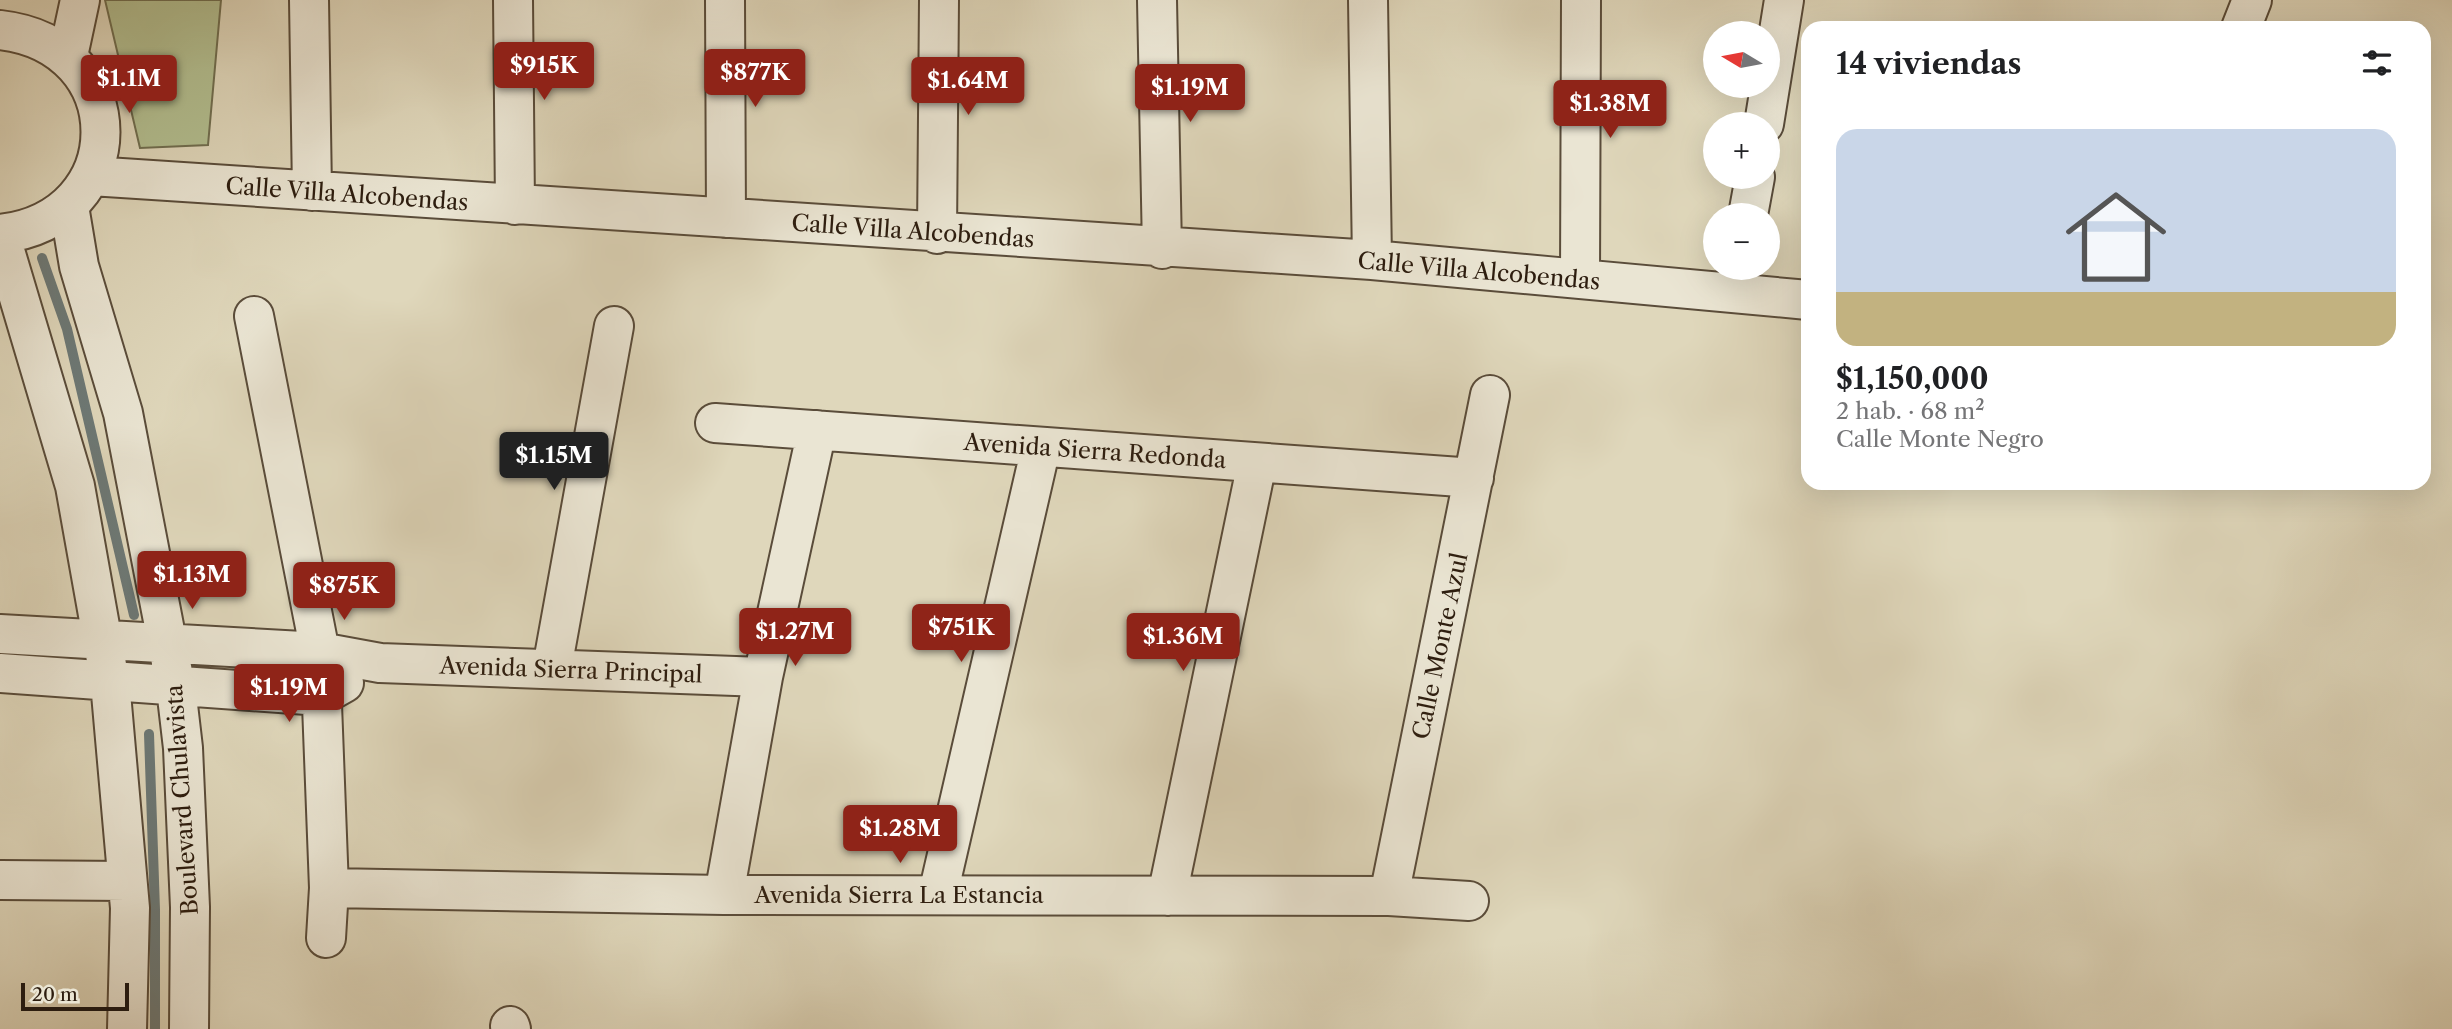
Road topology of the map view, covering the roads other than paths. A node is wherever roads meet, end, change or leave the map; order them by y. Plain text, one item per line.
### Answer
1 (4, 0) edge
2 (80, 0) edge
3 (309, 0) edge
4 (513, 0) edge
5 (726, 0) edge
6 (939, 0) edge
7 (1157, 0) edge
8 (1368, 0) edge
9 (1581, 0) edge
10 (1784, 0) edge
11 (2252, 0) edge
12 (0, 16) edge
13 (2244, 21) edge
14 (0, 30) edge
15 (68, 56) junction
16 (1791, 65) edge
17 (1769, 112) edge
18 (80, 191) junction
19 (312, 191) junction
20 (515, 205) junction
21 (726, 218) junction
22 (0, 234) edge
23 (937, 234) junction
24 (1162, 249) junction
25 (1372, 260) junction
26 (1580, 279) junction
27 (1737, 281) edge
28 (1801, 298) edge
29 (254, 316) dead end
30 (614, 326) dead end
31 (1490, 395) dead end
32 (715, 423) dead end
33 (817, 430) junction
34 (1041, 447) junction
35 (1257, 463) junction
36 (1474, 478) junction
37 (0, 634) edge
38 (102, 638) junction
39 (168, 645) junction
40 (320, 652) junction
41 (380, 663) junction
42 (552, 668) junction
43 (0, 673) edge
44 (763, 677) junction
45 (110, 682) junction
46 (176, 688) junction
47 (321, 696) junction
48 (0, 880) edge
49 (127, 881) junction
50 (329, 888) junction
51 (938, 894) junction
52 (724, 895) junction
53 (1167, 896) junction
54 (1388, 896) junction
55 (1469, 901) dead end
56 (326, 938) dead end
57 (127, 1029) edge
58 (189, 1029) edge

1 - 12 street
2 - 15 street
3 - 19 street
4 - 20 street
5 - 21 street
6 - 23 street
7 - 24 street
8 - 25 street
9 - 26 street
10 - 16 street
11 - 13 street
14 - 15 street, Boulevard Chulavista
15 - 18 street, Boulevard Chulavista
16 - 17 street
18 - 19 street, Calle Villa Alcobendas
18 - 22 street
18 - 39 street, Boulevard Chulavista
19 - 20 street, Calle Villa Alcobendas
20 - 21 street, Calle Villa Alcobendas
21 - 23 street, Calle Villa Alcobendas
22 - 38 street
23 - 24 street, Calle Villa Alcobendas
24 - 25 street, Calle Villa Alcobendas
25 - 26 street, Calle Villa Alcobendas
26 - 27 street, Calle Villa Alcobendas
27 - 28 street, Calle Villa Alcobendas
29 - 40 street
30 - 42 street
31 - 36 street, Calle Monte Azul
32 - 33 street, Avenida Sierra Redonda
33 - 34 street, Avenida Sierra Redonda
33 - 44 street
34 - 35 street, Avenida Sierra Redonda
34 - 51 street
35 - 36 street, Avenida Sierra Redonda
35 - 53 street
36 - 54 street, Calle Monte Azul
37 - 38 street, Avenida Sierra Principal
38 - 39 street, Avenida Sierra Principal
38 - 45 street
39 - 40 street, Avenida Sierra Principal
39 - 46 street, Boulevard Chulavista
40 - 41 street, Avenida Sierra Principal
40 - 47 street
41 - 42 street, Avenida Sierra Principal
41 - 47 street
42 - 44 street, Avenida Sierra Principal
43 - 45 street
44 - 52 street
45 - 46 street
45 - 49 street
46 - 47 street
46 - 58 street, Boulevard Chulavista
47 - 50 street
48 - 49 street
49 - 57 street
50 - 52 street, Avenida Sierra La Estancia
50 - 56 street
51 - 52 street, Avenida Sierra La Estancia
51 - 53 street, Avenida Sierra La Estancia
53 - 54 street, Avenida Sierra La Estancia
54 - 55 street, Avenida Sierra La Estancia

